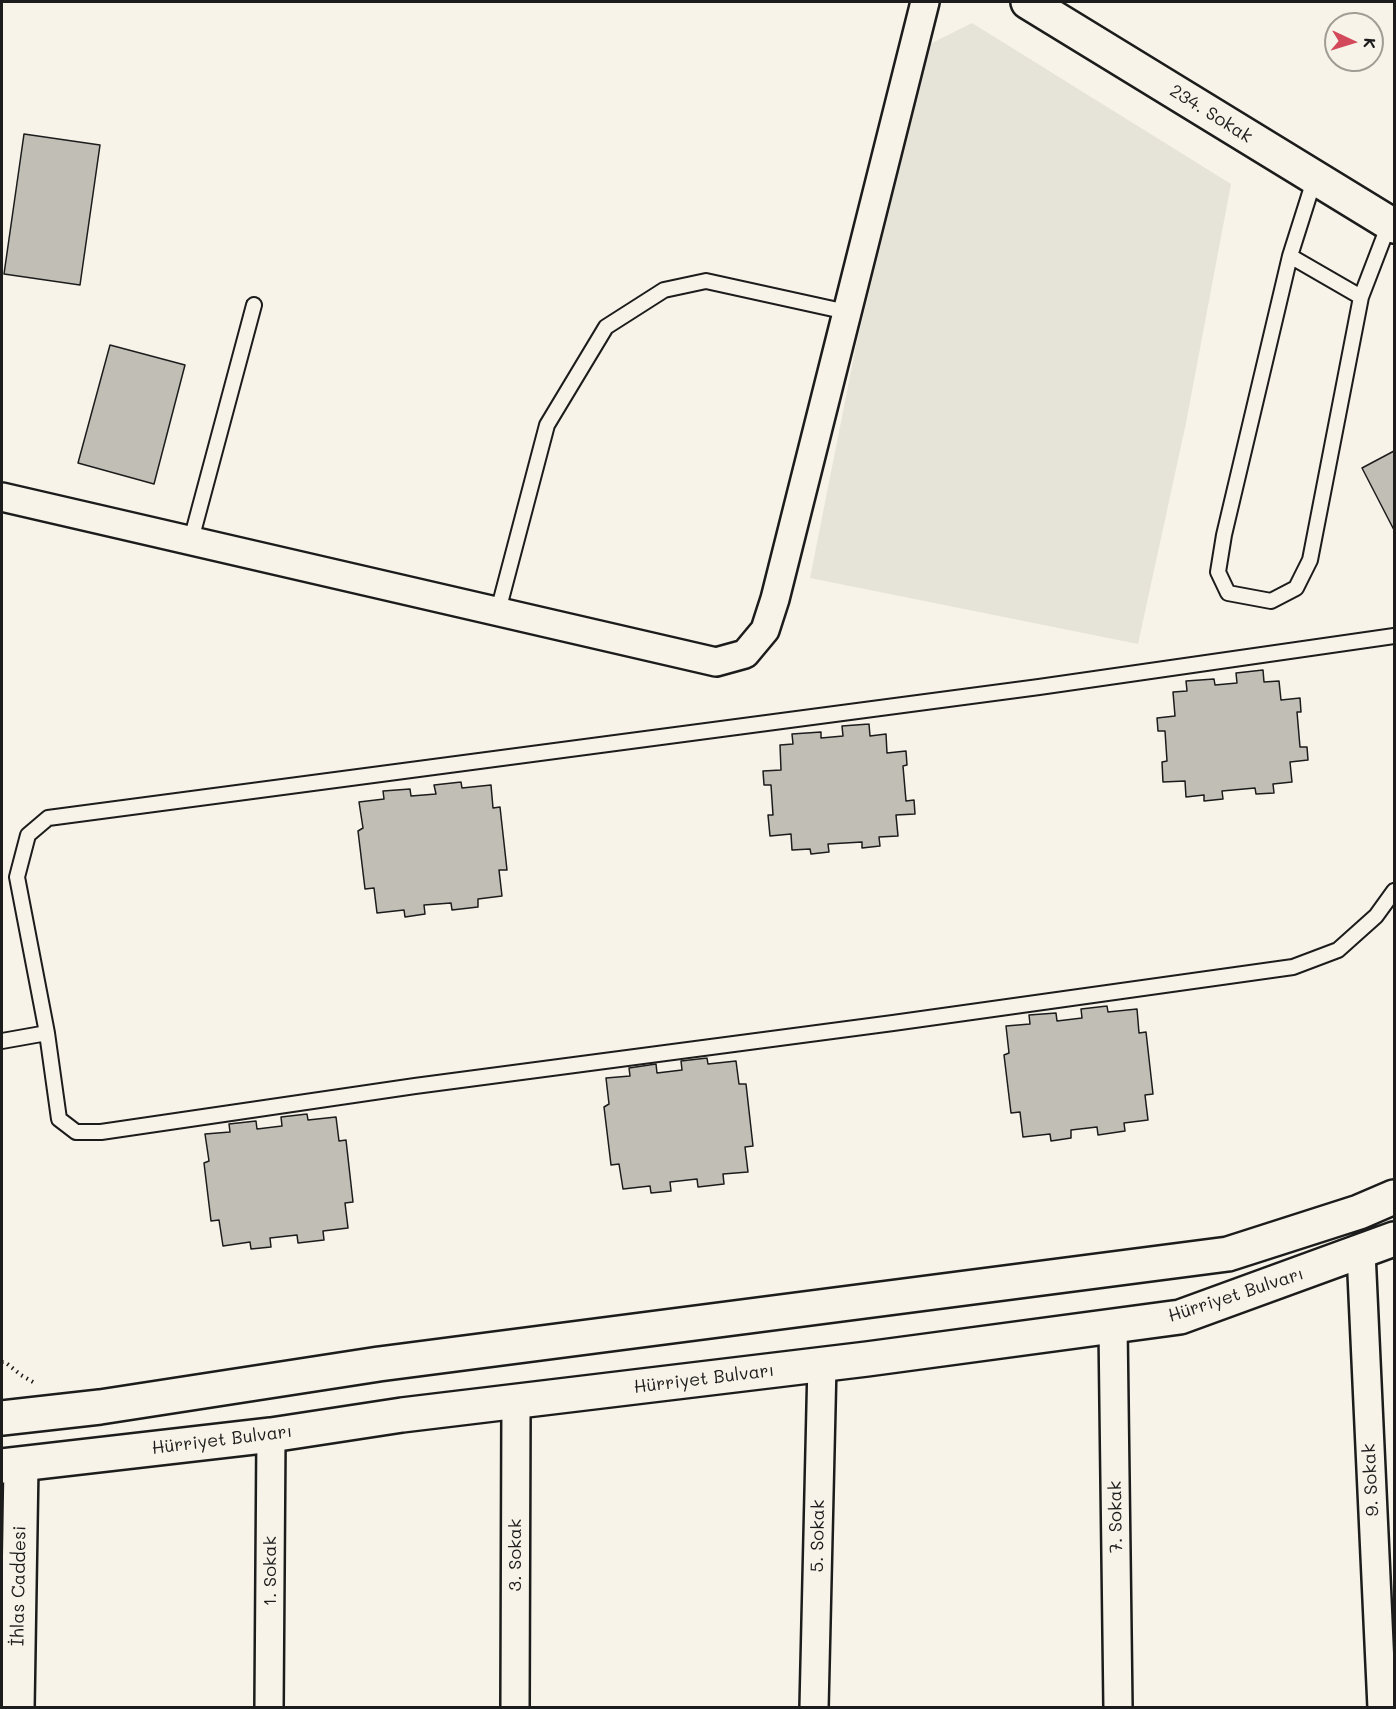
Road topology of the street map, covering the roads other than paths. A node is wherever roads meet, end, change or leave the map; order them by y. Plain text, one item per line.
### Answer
1 (925, 2) edge
2 (1028, 2) edge
3 (1315, 177) junction
4 (1392, 225) edge
5 (1290, 256) junction
6 (1361, 297) junction
7 (254, 305) dead end
8 (848, 312) junction
9 (2, 497) edge
10 (191, 540) junction
11 (498, 611) junction
12 (1395, 636) edge
13 (1395, 891) edge
14 (47, 1033) junction
15 (2, 1041) edge
16 (1395, 1197) edge
17 (1395, 1239) edge
18 (1361, 1252) junction
19 (1113, 1326) junction
20 (822, 1365) junction
21 (516, 1402) junction
22 (2, 1418) edge
23 (2, 1435) edge
24 (271, 1435) junction
25 (11, 1465) edge
26 (17, 1707) edge
27 (269, 1707) edge
28 (514, 1707) edge
29 (814, 1707) edge
30 (1118, 1707) edge
31 (1382, 1707) edge

1 - 8 street
2 - 3 main road, 234. Sokak
3 - 4 main road, 234. Sokak
3 - 5 lane
4 - 6 lane
5 - 6 lane
5 - 6 lane
7 - 10 lane
8 - 11 lane
8 - 11 street
9 - 10 street
10 - 11 street
12 - 14 lane
13 - 14 lane
14 - 15 lane
16 - 22 main road
17 - 18 main road, Hürriyet Bulvarı
18 - 19 main road, Hürriyet Bulvarı
18 - 31 street, 9. Sokak
19 - 20 main road, Hürriyet Bulvarı
19 - 30 street, 7. Sokak
20 - 21 main road, Hürriyet Bulvarı
20 - 29 street, 5. Sokak
21 - 24 main road, Hürriyet Bulvarı
21 - 28 street, 3. Sokak
23 - 25 main road
24 - 25 main road, Hürriyet Bulvarı
24 - 27 street, 1. Sokak
25 - 26 main road, İhlas Caddesi

